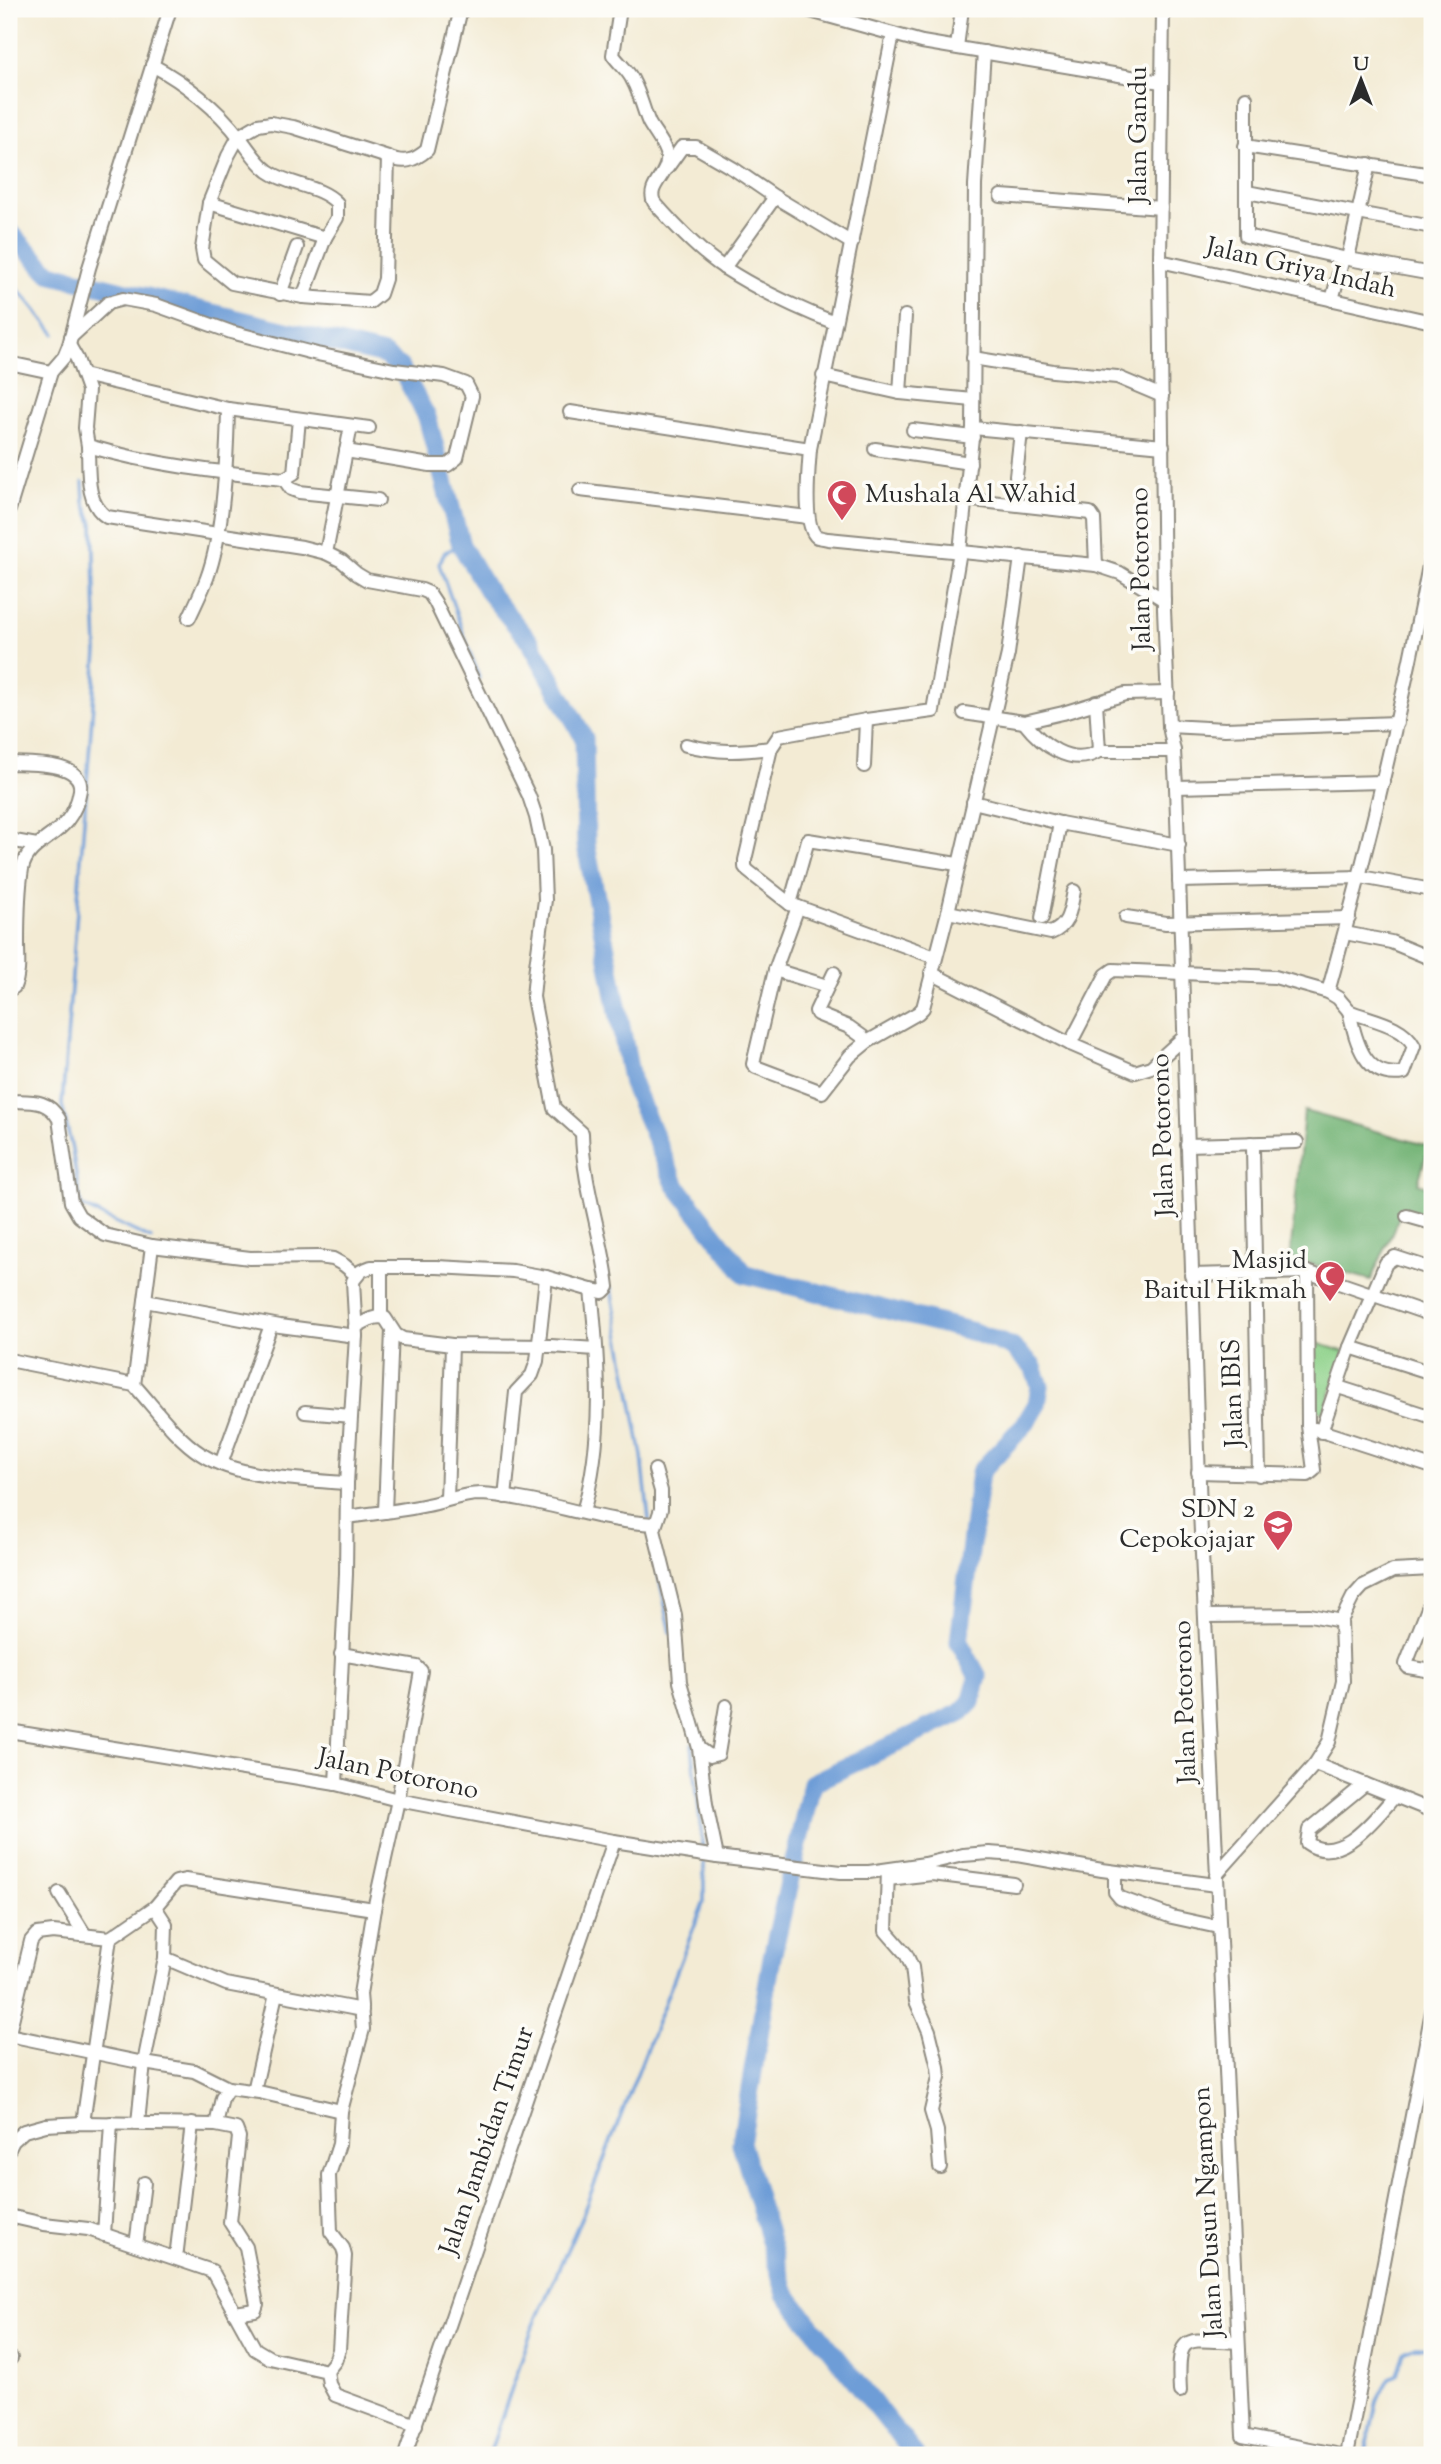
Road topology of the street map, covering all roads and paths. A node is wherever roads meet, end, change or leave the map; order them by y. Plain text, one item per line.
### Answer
1 (170, 9) edge
2 (461, 9) edge
3 (620, 9) edge
4 (803, 9) edge
5 (962, 9) edge
6 (1163, 9) edge
7 (839, 13) edge
8 (893, 34) junction
9 (957, 47) junction
10 (984, 52) junction
11 (152, 65) junction
12 (1161, 82) junction
13 (1246, 98) dead end
14 (239, 136) junction
15 (1245, 146) junction
16 (388, 157) junction
17 (1368, 164) junction
18 (666, 169) junction
19 (1432, 175) edge
20 (1247, 192) junction
21 (1001, 196) dead end
22 (775, 197) junction
23 (209, 204) junction
24 (1161, 208) junction
25 (1357, 212) junction
26 (1432, 227) edge
27 (325, 238) junction
28 (852, 243) junction
29 (297, 247) dead end
30 (1345, 258) junction
31 (1160, 261) junction
32 (724, 268) junction
33 (1432, 274) edge
34 (281, 294) junction
35 (303, 297) junction
36 (1332, 300) junction
37 (905, 316) dead end
38 (1432, 322) edge
39 (835, 323) junction
40 (68, 347) junction
41 (972, 358) junction
42 (9, 363) edge
43 (51, 372) junction
44 (83, 375) junction
45 (823, 376) junction
46 (900, 393) junction
47 (1163, 396) junction
48 (973, 400) junction
49 (228, 408) junction
50 (570, 412) dead end
51 (299, 419) junction
52 (351, 426) junction
53 (369, 428) dead end
54 (913, 430) dead end
55 (1021, 432) junction
56 (973, 433) junction
57 (88, 446) junction
58 (1163, 446) junction
59 (810, 449) junction
60 (875, 449) dead end
61 (346, 451) junction
62 (970, 463) junction
63 (224, 473) junction
64 (1016, 476) dead end
65 (284, 479) junction
66 (580, 490) dead end
67 (338, 496) junction
68 (964, 499) junction
69 (378, 500) dead end
70 (9, 510) edge
71 (808, 517) junction
72 (217, 534) junction
73 (1432, 550) edge
74 (960, 551) junction
75 (327, 553) junction
76 (1021, 557) junction
77 (1096, 565) junction
78 (1164, 600) junction
79 (189, 618) dead end
80 (1168, 693) junction
81 (1096, 702) junction
82 (964, 713) dead end
83 (992, 718) junction
84 (866, 720) junction
85 (1024, 722) junction
86 (1397, 723) junction
87 (1170, 726) junction
88 (687, 745) dead end
89 (771, 748) junction
90 (1099, 751) junction
91 (1174, 751) junction
92 (9, 763) edge
93 (864, 766) dead end
94 (1383, 782) junction
95 (1176, 787) junction
96 (973, 802) junction
97 (1060, 823) junction
98 (9, 839) edge
99 (37, 845) junction
100 (1179, 845) junction
101 (957, 864) junction
102 (1361, 877) junction
103 (1179, 881) junction
104 (1432, 890) edge
105 (1074, 891) dead end
106 (794, 906) junction
107 (948, 912) junction
108 (1126, 917) dead end
109 (1042, 918) dead end
110 (1349, 918) junction
111 (1179, 923) junction
112 (1345, 933) junction
113 (935, 957) junction
114 (1432, 959) edge
115 (775, 970) junction
116 (834, 973) dead end
117 (931, 973) junction
118 (1183, 974) junction
119 (827, 986) junction
120 (9, 990) edge
121 (1328, 992) junction
122 (1349, 1011) junction
123 (863, 1037) dead end
124 (1184, 1037) junction
125 (1070, 1044) junction
126 (9, 1101) edge
127 (1297, 1142) dead end
128 (1251, 1143) junction
129 (1187, 1145) junction
130 (1407, 1216) dead end
131 (1432, 1223) edge
132 (152, 1246) junction
133 (381, 1267) junction
134 (1432, 1269) edge
135 (1307, 1272) junction
136 (1254, 1273) junction
137 (356, 1275) junction
138 (1191, 1275) junction
139 (546, 1277) junction
140 (591, 1290) junction
141 (1371, 1296) junction
142 (145, 1301) junction
143 (1432, 1315) edge
144 (381, 1317) junction
145 (271, 1325) junction
146 (392, 1330) junction
147 (355, 1332) junction
148 (452, 1345) junction
149 (538, 1346) junction
150 (1350, 1347) junction
151 (596, 1349) junction
152 (9, 1360) edge
153 (1432, 1373) edge
154 (134, 1385) junction
155 (1338, 1387) junction
156 (305, 1412) dead end
157 (351, 1416) junction
158 (1432, 1417) edge
159 (1308, 1426) junction
160 (1321, 1432) junction
161 (220, 1464) junction
162 (1432, 1467) edge
163 (655, 1470) dead end
164 (1198, 1472) junction
165 (1259, 1475) junction
166 (347, 1483) junction
167 (505, 1497) junction
168 (447, 1499) junction
169 (385, 1512) junction
170 (583, 1513) junction
171 (347, 1517) junction
172 (651, 1524) junction
173 (1432, 1569) edge
174 (1432, 1598) edge
175 (1206, 1616) junction
176 (1341, 1621) junction
177 (341, 1654) junction
178 (1432, 1671) edge
179 (726, 1706) dead end
180 (9, 1731) edge
181 (699, 1748) junction
182 (1315, 1764) junction
183 (336, 1784) junction
184 (1365, 1784) junction
185 (1395, 1796) junction
186 (398, 1800) junction
187 (1432, 1811) edge
188 (614, 1841) junction
189 (713, 1856) junction
190 (1115, 1871) junction
191 (888, 1875) junction
192 (1216, 1880) junction
193 (1014, 1884) dead end
194 (59, 1894) dead end
195 (155, 1907) junction
196 (374, 1909) junction
197 (1218, 1927) junction
198 (85, 1935) junction
199 (110, 1938) junction
200 (165, 1958) junction
201 (276, 1994) junction
202 (362, 2010) junction
203 (1432, 2011) edge
204 (9, 2034) edge
205 (95, 2052) junction
206 (144, 2063) junction
207 (228, 2088) junction
208 (254, 2091) junction
209 (341, 2111) junction
210 (83, 2123) junction
211 (111, 2123) junction
212 (138, 2123) junction
213 (192, 2124) junction
214 (216, 2124) junction
215 (10, 2142) edge
216 (940, 2167) dead end
217 (144, 2183) dead end
218 (9, 2217) edge
219 (104, 2235) junction
220 (136, 2245) junction
221 (176, 2259) junction
222 (235, 2313) junction
223 (1238, 2342) junction
224 (327, 2371) junction
225 (1180, 2391) dead end
226 (416, 2426) junction
227 (405, 2455) edge
228 (1341, 2455) edge
229 (1347, 2455) edge

1 - 11 street
2 - 16 street
3 - 18 street
4 - 7 street
5 - 9 street
6 - 12 street, Jalan Gandu
7 - 8 street
8 - 9 street
8 - 28 street
9 - 10 street
10 - 12 street
10 - 41 street
11 - 14 street
11 - 40 street
12 - 24 street, Jalan Gandu
13 - 15 street
14 - 16 street
14 - 23 street
14 - 27 street
15 - 17 street
15 - 20 street
16 - 35 street
17 - 19 street
17 - 25 street
18 - 22 street
18 - 32 street
20 - 25 street
20 - 30 street
21 - 24 street
22 - 28 street
22 - 32 street
23 - 27 street
23 - 34 street
24 - 31 street, Jalan Gandu
25 - 26 street
25 - 30 street
27 - 35 street
28 - 39 street
29 - 34 street
30 - 33 street
30 - 36 street
31 - 36 street, Jalan Griya Indah
31 - 47 street, Jalan Potorono
32 - 39 street
34 - 35 street
36 - 38 street, Jalan Griya Indah
37 - 46 street
39 - 45 street
40 - 43 street
40 - 44 street
40 - 61 street
41 - 47 street
41 - 48 street
42 - 43 street
43 - 70 street
44 - 49 street
44 - 57 street
45 - 46 street
45 - 59 street
46 - 48 street
47 - 58 street, Jalan Potorono
48 - 56 street
49 - 51 street
49 - 63 street
50 - 59 street
51 - 52 street
51 - 65 street
52 - 53 street
52 - 61 street
54 - 56 street
55 - 56 street
55 - 58 street
55 - 64 street
56 - 62 street
57 - 63 street
57 - 72 street
58 - 78 street, Jalan Potorono
59 - 71 street
60 - 62 street
61 - 67 street
62 - 68 street
63 - 65 street
63 - 72 street
65 - 67 street
66 - 71 street
67 - 69 street
67 - 75 street
68 - 74 street
68 - 77 street
71 - 74 street
72 - 75 street
72 - 79 street
73 - 86 street
74 - 76 street
74 - 84 street
75 - 140 street
76 - 77 street
76 - 83 street
77 - 78 street
78 - 80 street, Jalan Potorono
80 - 81 street
80 - 87 street, Jalan Potorono
81 - 85 street
81 - 90 street
82 - 83 street
83 - 85 street
83 - 96 street
84 - 89 street
84 - 93 street
85 - 90 street
86 - 87 street
86 - 94 street
87 - 91 street, Jalan Potorono
88 - 89 street
89 - 106 street
90 - 91 street
91 - 95 street, Jalan Potorono
92 - 99 street
94 - 95 street
94 - 102 street
95 - 100 street, Jalan Potorono
96 - 97 street
96 - 101 street
97 - 100 street
97 - 109 street
98 - 99 street
99 - 120 street
100 - 103 street, Jalan Potorono
101 - 106 street
101 - 107 street
102 - 103 street
102 - 104 street
102 - 110 street
103 - 111 street, Jalan Potorono
105 - 107 street
106 - 113 street
106 - 115 street
107 - 113 street
108 - 111 street
110 - 111 street
110 - 112 street
111 - 118 street, Jalan Potorono
112 - 114 street
112 - 121 street
113 - 117 street
115 - 117 street
115 - 119 street
116 - 119 street
117 - 125 street
118 - 121 street
118 - 124 street, Jalan Potorono
118 - 125 street
119 - 123 street
121 - 122 street
122 - 122 street
124 - 125 street
124 - 129 street, Jalan Potorono
126 - 132 street
127 - 128 street
128 - 129 street
128 - 136 street, Jalan IBIS
129 - 138 street, Jalan Potorono
130 - 131 street
132 - 137 street
132 - 142 street
133 - 137 street
133 - 139 street
133 - 144 street
134 - 141 street
135 - 136 street
135 - 141 street
135 - 159 street
136 - 138 street
136 - 165 street, Jalan IBIS
137 - 147 street
138 - 164 street, Jalan Potorono
139 - 140 street
139 - 149 street
140 - 151 street
141 - 143 street
141 - 150 street
142 - 145 street
142 - 154 street
144 - 146 street
144 - 147 street
145 - 147 street
145 - 161 street
146 - 148 street
146 - 169 street
147 - 157 street
148 - 149 street
148 - 168 street
149 - 151 street
149 - 167 street
150 - 153 street
150 - 155 street
151 - 170 street
152 - 154 street
154 - 161 street
155 - 158 street
155 - 160 street
156 - 157 street
157 - 166 street
159 - 160 street
159 - 165 street
160 - 162 street
161 - 166 street
163 - 172 street
164 - 165 street
164 - 175 street, Jalan Potorono
166 - 171 street
167 - 168 street
167 - 170 street
168 - 169 street
169 - 171 street
170 - 172 street
171 - 177 street
172 - 181 street
173 - 176 street
174 - 178 street
175 - 176 street
175 - 192 street, Jalan Potorono
176 - 182 street
177 - 183 street
177 - 186 street
179 - 181 street
180 - 183 street, Jalan Potorono
181 - 189 street
182 - 184 street
182 - 192 street
183 - 186 street, Jalan Potorono
184 - 185 street
184 - 185 street
185 - 187 street
186 - 188 street, Jalan Potorono
186 - 196 street
188 - 189 street, Jalan Potorono
188 - 226 street, Jalan Jambidan Timur
189 - 191 street, Jalan Potorono
190 - 191 street
190 - 192 street
190 - 197 street
191 - 193 street
191 - 216 street
192 - 197 street, Jalan Dusun Ngampon
194 - 198 street
195 - 196 street
195 - 199 street
195 - 200 street
196 - 202 street
197 - 223 street, Jalan Dusun Ngampon
198 - 199 street
198 - 204 street
199 - 205 street
200 - 201 street
200 - 206 street
201 - 202 street
201 - 208 street
202 - 209 street
203 - 229 street
204 - 205 street
205 - 206 street
205 - 210 street
206 - 207 street
206 - 212 street
207 - 208 street
207 - 214 street
208 - 209 street
209 - 224 street
210 - 211 street
210 - 215 street
211 - 212 street
211 - 219 street
212 - 213 street
213 - 214 street
213 - 221 street
214 - 222 street
217 - 220 street
218 - 219 street
219 - 220 street
220 - 221 street
221 - 222 street
222 - 224 street
223 - 225 street
223 - 228 street, Jalan Dusun Ngampon
224 - 226 street
226 - 227 street, Jalan Jambidan Timur

